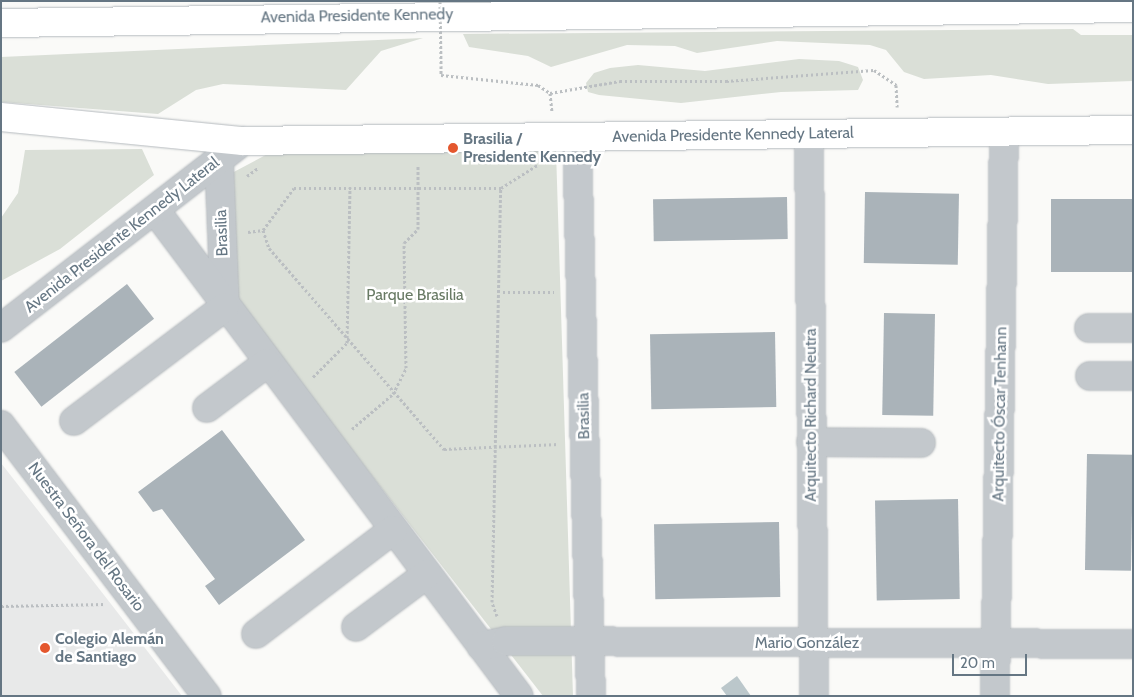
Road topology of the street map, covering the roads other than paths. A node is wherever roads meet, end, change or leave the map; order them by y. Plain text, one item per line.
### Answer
1 (1133, 8) edge
2 (152, 18) junction
3 (1, 23) edge
4 (1, 41) edge
5 (1, 117) edge
6 (1133, 130) edge
7 (1004, 132) junction
8 (809, 134) junction
9 (565, 136) junction
10 (243, 141) junction
11 (219, 160) junction
12 (155, 210) junction
13 (45, 296) junction
14 (1, 304) edge
15 (225, 307) junction
16 (1, 328) edge
17 (1088, 328) dead end
18 (1133, 328) edge
19 (267, 363) junction
20 (1090, 376) dead end
21 (1133, 376) edge
22 (207, 408) dead end
23 (74, 421) dead end
24 (1, 425) edge
25 (812, 442) junction
26 (921, 443) dead end
27 (393, 530) junction
28 (427, 574) junction
29 (356, 627) dead end
30 (256, 634) dead end
31 (996, 642) junction
32 (813, 643) junction
33 (494, 644) junction
34 (1133, 644) edge
35 (590, 645) junction
36 (207, 696) edge
37 (519, 696) edge
38 (591, 696) edge
39 (814, 696) edge
40 (995, 696) edge

1 - 2 main road, Avenida Presidente Kennedy
2 - 3 main road, Avenida Presidente Kennedy
2 - 4 main road
5 - 10 main road, Avenida Presidente Kennedy Lateral
6 - 7 main road, Avenida Presidente Kennedy Lateral
7 - 8 main road, Avenida Presidente Kennedy Lateral
7 - 31 street, Arquitecto Óscar Tenhann
8 - 9 main road, Avenida Presidente Kennedy Lateral
8 - 25 street, Arquitecto Richard Neutra
9 - 10 main road, Avenida Presidente Kennedy Lateral
9 - 35 street, Brasilia
10 - 11 street, Avenida Presidente Kennedy Lateral
11 - 12 street, Avenida Presidente Kennedy Lateral
11 - 15 street, Brasilia
12 - 13 street, Avenida Presidente Kennedy Lateral
12 - 15 street, Brasilia
13 - 14 street
13 - 16 street, Avenida Presidente Kennedy Lateral
15 - 19 street, Brasilia
15 - 23 street
17 - 18 street
19 - 22 street
19 - 27 street, Brasilia
20 - 21 street
24 - 36 street, Nuestra Señora del Rosario
25 - 26 street
25 - 32 street, Arquitecto Richard Neutra
27 - 28 street, Brasilia
27 - 30 street
28 - 29 street
28 - 33 street, Brasilia
31 - 32 street, Mario González
31 - 34 street, Mario González
31 - 40 street, Arquitecto Óscar Tenhann
32 - 35 street, Mario González
32 - 39 street, Arquitecto Richard Neutra
33 - 35 street, Mario González
33 - 37 street, Brasilia
35 - 38 street, Brasilia

